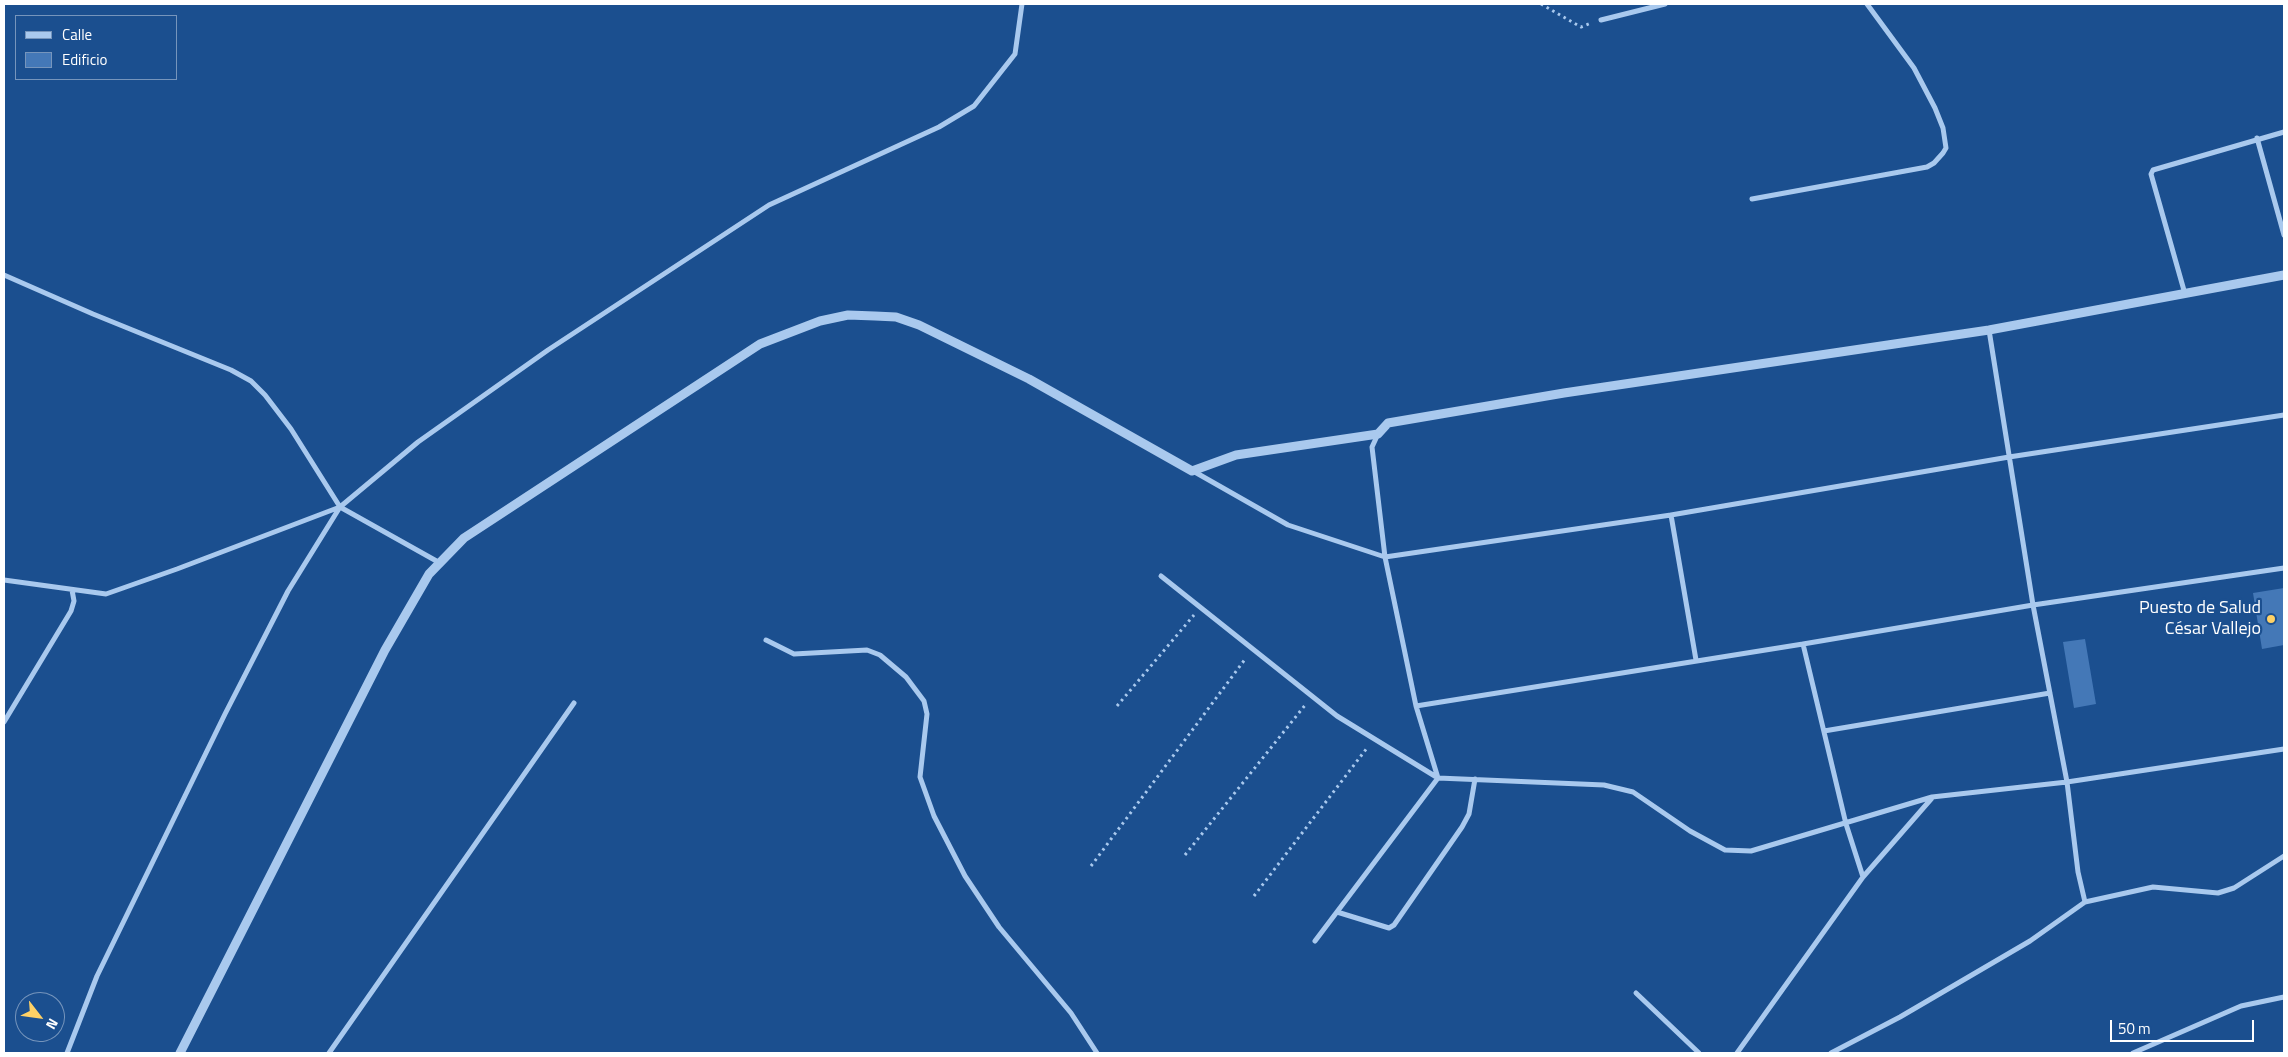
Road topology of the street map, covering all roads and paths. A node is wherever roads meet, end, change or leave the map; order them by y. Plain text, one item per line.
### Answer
1 (1022, 4) edge
2 (1541, 4) edge
3 (1665, 4) edge
4 (1867, 4) edge
5 (1601, 20) dead end
6 (1581, 27) dead end
7 (2284, 132) edge
8 (2257, 138) junction
9 (1752, 199) dead end
10 (2284, 235) edge
11 (4, 275) edge
12 (2284, 275) edge
13 (2186, 294) junction
14 (1988, 330) junction
15 (2284, 414) edge
16 (1378, 434) junction
17 (2009, 457) junction
18 (1192, 471) junction
19 (340, 507) junction
20 (1671, 515) junction
21 (1385, 557) junction
22 (440, 563) junction
23 (2284, 568) edge
24 (1161, 576) dead end
25 (4, 580) edge
26 (72, 590) junction
27 (2033, 605) junction
28 (1200, 607) junction
29 (766, 640) dead end
30 (1802, 644) junction
31 (1252, 650) junction
32 (1696, 660) junction
33 (2050, 693) junction
34 (1313, 696) junction
35 (574, 703) dead end
36 (1116, 706) dead end
37 (1416, 706) junction
38 (4, 722) edge
39 (1824, 731) junction
40 (1374, 739) junction
41 (2284, 749) edge
42 (1438, 778) junction
43 (1475, 779) junction
44 (2067, 782) junction
45 (1932, 797) junction
46 (1846, 824) junction
47 (1185, 855) dead end
48 (2284, 856) edge
49 (1091, 866) dead end
50 (1863, 877) junction
51 (1254, 896) dead end
52 (2085, 902) junction
53 (1336, 912) junction
54 (1315, 941) dead end
55 (1636, 993) dead end
56 (2284, 997) edge
57 (67, 1053) edge
58 (180, 1053) edge
59 (329, 1053) edge
60 (1097, 1053) edge
61 (1699, 1053) edge
62 (1737, 1053) edge
63 (1831, 1053) edge
64 (2133, 1053) edge

1 - 19 street
2 - 6 path
3 - 5 street
4 - 9 street
7 - 8 street
8 - 10 street
8 - 13 street
11 - 19 street
12 - 13 street
13 - 14 street
14 - 16 street
14 - 17 street
15 - 17 street
16 - 18 street
16 - 21 street
17 - 20 street
17 - 27 street
18 - 21 street
18 - 22 street
19 - 22 street
19 - 26 street
19 - 57 street
20 - 21 street
20 - 32 street
21 - 37 street
22 - 58 street
23 - 27 street
24 - 28 street
25 - 26 street
26 - 38 street
27 - 30 street
27 - 33 street
28 - 31 street
28 - 36 path
29 - 60 street
30 - 32 street
30 - 39 street
31 - 34 street
31 - 49 path
32 - 37 street
33 - 39 street
33 - 44 street
34 - 40 street
34 - 47 path
35 - 59 street
37 - 42 street
39 - 46 street
40 - 42 street
40 - 51 path
41 - 44 street
42 - 43 street
42 - 53 street
43 - 46 street
43 - 53 street
44 - 45 street
44 - 52 street
45 - 46 street
45 - 50 street
46 - 50 street
48 - 52 street
50 - 62 street
52 - 63 street
53 - 54 street
55 - 61 street
56 - 64 street

